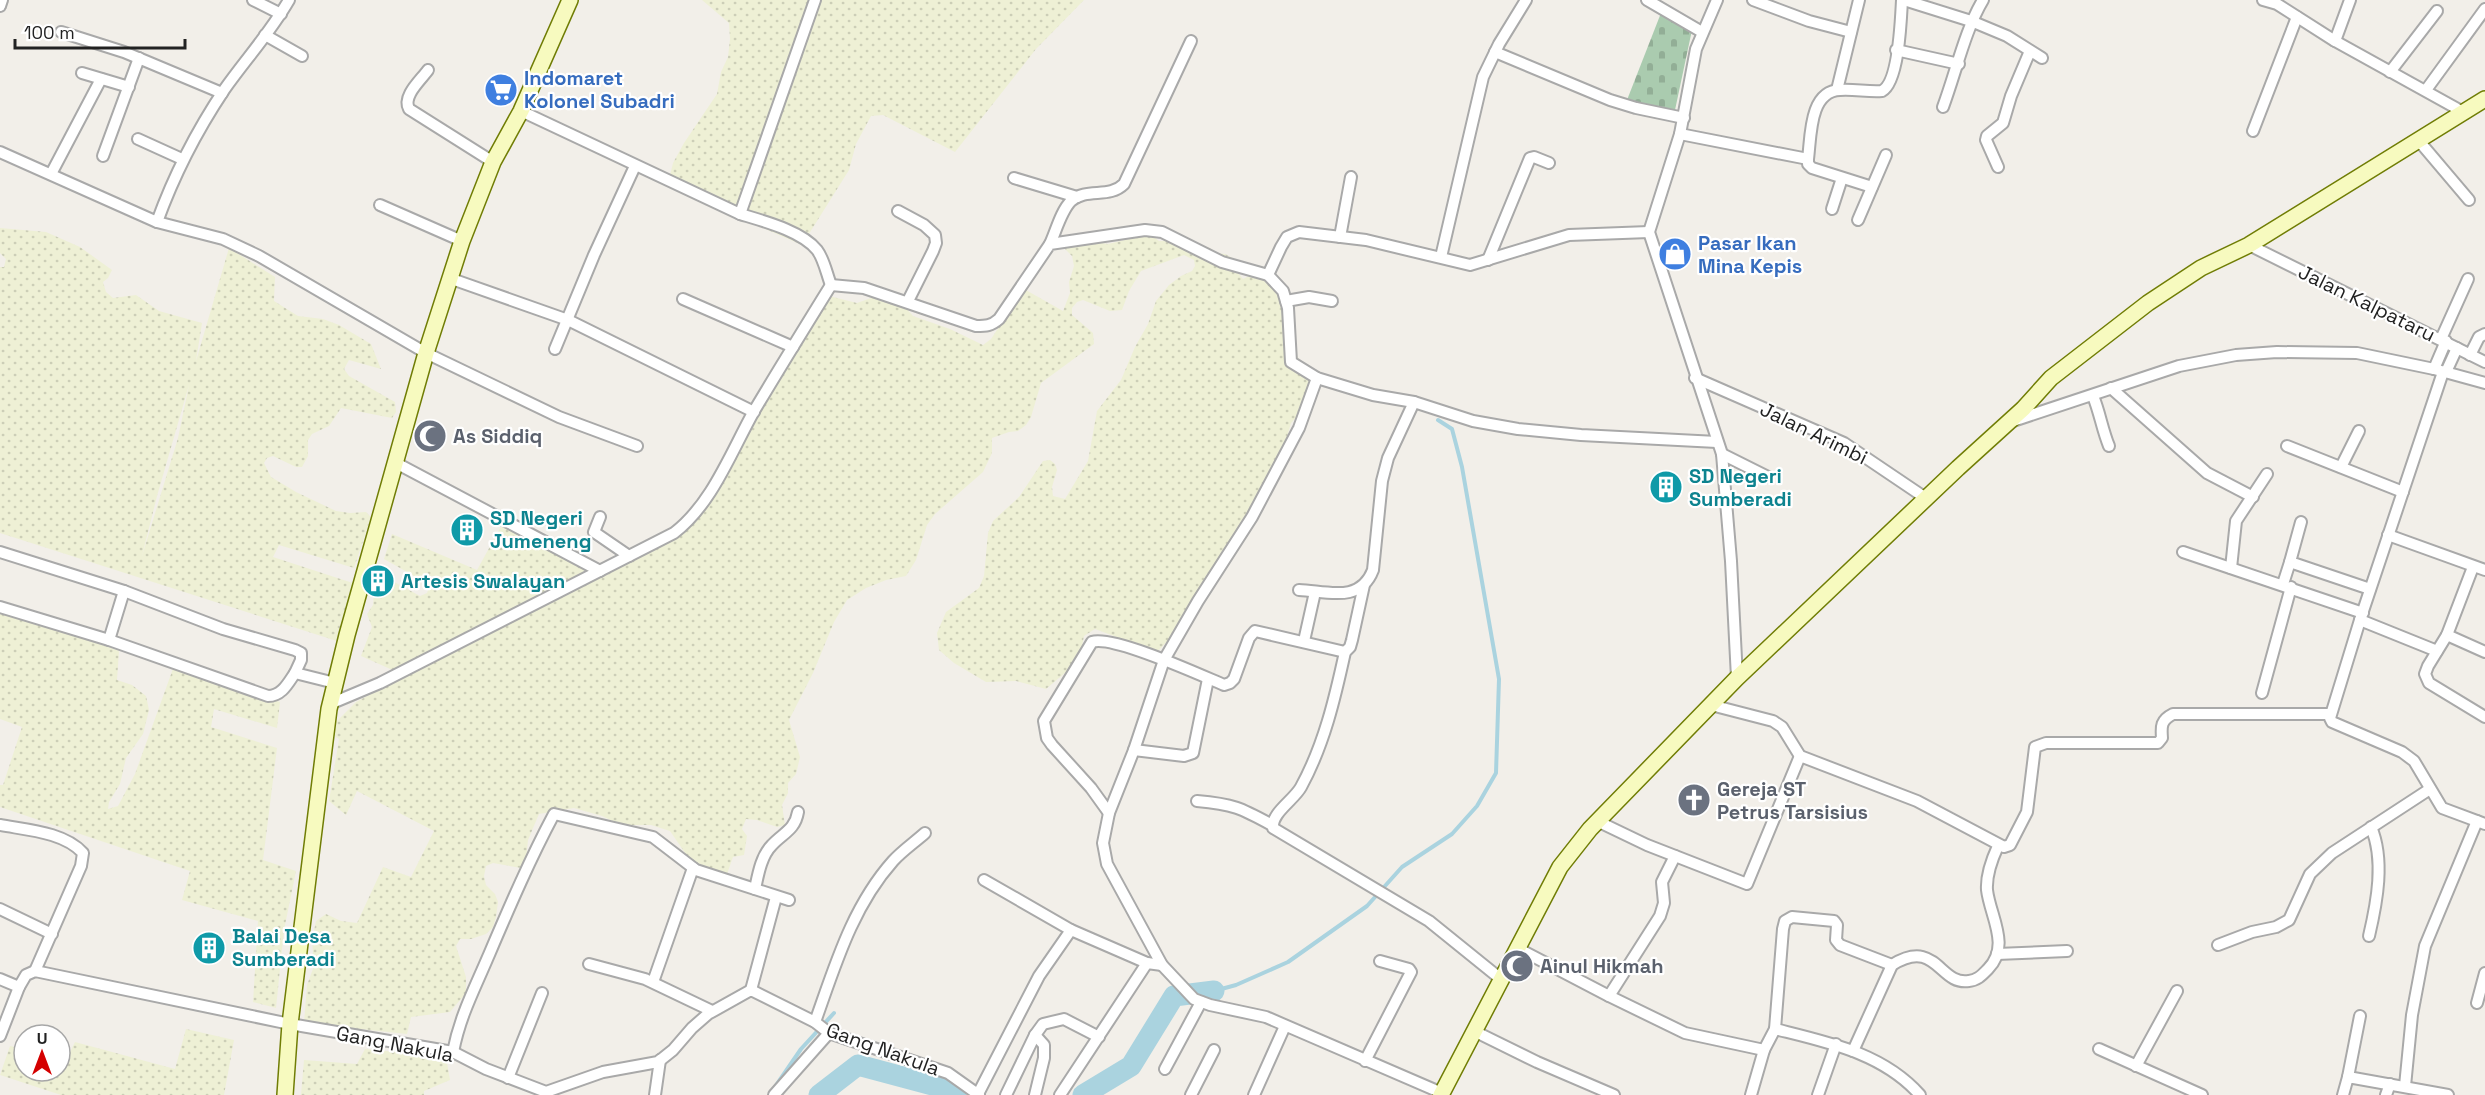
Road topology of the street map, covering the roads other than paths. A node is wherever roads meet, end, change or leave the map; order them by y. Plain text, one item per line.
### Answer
1 (2, 0) edge
2 (253, 0) edge
3 (288, 0) edge
4 (570, 0) edge
5 (816, 0) edge
6 (1526, 0) edge
7 (1647, 0) edge
8 (1717, 0) edge
9 (1753, 0) edge
10 (1859, 0) edge
11 (1903, 0) edge
12 (1983, 0) edge
13 (2263, 0) edge
14 (2350, 0) edge
15 (2278, 2) edge
16 (1775, 4) edge
17 (0, 6) edge
18 (2485, 9) edge
19 (2437, 11) dead end
20 (281, 14) junction
21 (2297, 17) junction
22 (1971, 21) junction
23 (61, 32) dead end
24 (1702, 32) junction
25 (1851, 32) junction
26 (265, 36) junction
27 (1191, 41) dead end
28 (2335, 41) junction
29 (1896, 50) junction
30 (2030, 51) junction
31 (1495, 52) junction
32 (302, 56) dead end
33 (139, 58) junction
34 (2042, 58) dead end
35 (1959, 64) junction
36 (428, 70) dead end
37 (2390, 72) junction
38 (82, 73) dead end
39 (101, 79) junction
40 (129, 87) junction
41 (1837, 90) junction
42 (2426, 90) junction
43 (222, 93) junction
44 (1943, 107) dead end
45 (2478, 108) edge
46 (521, 111) junction
47 (1684, 118) junction
48 (2253, 131) dead end
49 (1680, 134) junction
50 (138, 139) dead end
51 (2419, 141) junction
52 (0, 152) edge
53 (1886, 155) dead end
54 (103, 156) dead end
55 (182, 159) junction
56 (1808, 159) junction
57 (494, 162) junction
58 (1549, 162) dead end
59 (635, 166) junction
60 (1998, 167) dead end
61 (51, 174) junction
62 (1351, 177) dead end
63 (1014, 178) dead end
64 (1842, 178) junction
65 (1872, 187) junction
66 (1077, 196) junction
67 (2469, 200) dead end
68 (380, 205) dead end
69 (1832, 209) dead end
70 (898, 211) dead end
71 (740, 214) junction
72 (1858, 220) dead end
73 (157, 222) junction
74 (1649, 232) junction
75 (1340, 237) junction
76 (462, 241) junction
77 (1050, 244) junction
78 (2249, 244) junction
79 (1441, 257) junction
80 (1488, 260) junction
81 (1269, 275) junction
82 (449, 278) junction
83 (2468, 279) dead end
84 (831, 285) junction
85 (683, 298) dead end
86 (908, 301) junction
87 (1286, 301) junction
88 (1332, 301) dead end
89 (568, 320) junction
90 (2485, 334) edge
91 (2443, 340) junction
92 (794, 347) junction
93 (2457, 348) junction
94 (555, 349) dead end
95 (426, 353) junction
96 (2470, 355) junction
97 (2485, 362) edge
98 (2441, 371) junction
99 (1317, 378) junction
100 (1695, 378) junction
101 (2485, 383) edge
102 (2111, 388) junction
103 (2093, 396) junction
104 (1414, 402) junction
105 (754, 412) junction
106 (2008, 423) junction
107 (2359, 431) dead end
108 (1717, 442) junction
109 (2109, 446) dead end
110 (2287, 446) dead end
111 (637, 447) dead end
112 (1722, 454) junction
113 (396, 463) junction
114 (2341, 467) junction
115 (2267, 474) dead end
116 (1767, 477) dead end
117 (2403, 492) junction
118 (2253, 497) junction
119 (1927, 499) junction
120 (600, 517) dead end
121 (2301, 522) dead end
122 (2388, 535) junction
123 (0, 552) edge
124 (2183, 552) dead end
125 (629, 556) junction
126 (2290, 562) junction
127 (2473, 567) junction
128 (2231, 568) junction
129 (2485, 570) edge
130 (600, 571) junction
131 (1364, 585) junction
132 (2287, 585) junction
133 (2370, 589) junction
134 (1299, 590) dead end
135 (124, 591) junction
136 (1315, 592) junction
137 (0, 607) edge
138 (2361, 616) junction
139 (2447, 635) junction
140 (109, 640) junction
141 (1304, 641) junction
142 (2437, 651) junction
143 (1345, 652) junction
144 (2485, 652) edge
145 (1164, 660) junction
146 (295, 673) junction
147 (1208, 678) junction
148 (1737, 678) junction
149 (335, 683) junction
150 (2262, 693) dead end
151 (330, 704) junction
152 (1711, 705) junction
153 (2330, 714) junction
154 (2485, 717) edge
155 (1134, 750) junction
156 (1800, 756) junction
157 (2430, 789) junction
158 (1197, 801) dead end
159 (798, 812) dead end
160 (1109, 813) junction
161 (1597, 821) junction
162 (2481, 822) edge
163 (1270, 824) junction
164 (0, 825) edge
165 (2371, 827) junction
166 (925, 833) dead end
167 (1998, 846) junction
168 (1676, 856) junction
169 (693, 868) junction
170 (984, 879) dead end
171 (755, 889) junction
172 (776, 897) junction
173 (789, 900) dead end
174 (0, 909) edge
175 (1071, 930) junction
176 (52, 934) junction
177 (2369, 936) dead end
178 (2218, 945) dead end
179 (1519, 949) junction
180 (2067, 951) dead end
181 (1998, 954) junction
182 (1380, 961) dead end
183 (1147, 963) junction
184 (589, 964) dead end
185 (1162, 965) junction
186 (1892, 965) junction
187 (35, 971) junction
188 (2485, 973) edge
189 (0, 979) edge
190 (1502, 980) junction
191 (653, 982) junction
192 (19, 987) junction
193 (751, 990) junction
194 (2177, 991) dead end
195 (542, 993) dead end
196 (1609, 996) junction
197 (1201, 1002) junction
198 (2477, 1003) dead end
199 (712, 1011) junction
200 (2360, 1016) dead end
201 (290, 1024) junction
202 (1286, 1026) junction
203 (822, 1028) junction
204 (1775, 1029) junction
205 (1474, 1031) junction
206 (1035, 1035) junction
207 (0, 1036) edge
208 (1099, 1037) junction
209 (1836, 1044) junction
210 (2099, 1049) dead end
211 (1214, 1050) dead end
212 (1764, 1050) junction
213 (1853, 1051) junction
214 (453, 1052) junction
215 (660, 1060) junction
216 (1365, 1061) junction
217 (2136, 1066) junction
218 (1165, 1069) dead end
219 (2348, 1077) junction
220 (508, 1078) junction
221 (2390, 1083) junction
222 (2405, 1086) junction
223 (2181, 1091) edge
224 (1442, 1094) edge
225 (285, 1095) edge
226 (655, 1095) edge
227 (774, 1095) edge
228 (979, 1095) edge
229 (1006, 1095) edge
230 (1035, 1095) edge
231 (1060, 1095) edge
232 (1191, 1095) edge
233 (1254, 1095) edge
234 (1612, 1095) edge
235 (1751, 1095) edge
236 (1818, 1095) edge
237 (1920, 1095) edge
238 (2202, 1095) edge
239 (2343, 1095) edge
240 (2386, 1095) edge
241 (2448, 1095) edge

1 - 17 street
2 - 20 street
3 - 20 street
4 - 46 main road
5 - 71 street
6 - 31 street
7 - 24 street
8 - 24 street
9 - 16 street
10 - 25 street
11 - 22 street
11 - 29 street
12 - 22 street
13 - 15 street
14 - 28 street
15 - 21 street
16 - 25 street
18 - 42 street
19 - 37 street
20 - 26 street
21 - 28 street
21 - 48 street
22 - 30 street
22 - 35 street
23 - 33 street
24 - 47 street
25 - 41 street
26 - 32 street
26 - 43 street
27 - 66 street
28 - 37 street
29 - 35 street
29 - 41 street
30 - 34 street
30 - 60 street
31 - 47 street
31 - 79 street
33 - 40 street
33 - 43 street
35 - 44 street
36 - 57 street
37 - 42 street
38 - 39 street
39 - 40 street
39 - 61 street
40 - 54 street
41 - 56 street
42 - 45 street
43 - 55 street
45 - 51 main road
46 - 57 main road
46 - 59 street
47 - 49 street
49 - 56 street
49 - 74 street
50 - 55 street
51 - 67 street
51 - 78 main road
52 - 61 street
53 - 65 street
55 - 73 street
56 - 64 street
57 - 76 main road
58 - 80 street
59 - 71 street
59 - 89 street
61 - 73 street
62 - 75 street
63 - 66 street
64 - 65 street
64 - 69 street
65 - 72 street
66 - 77 street
68 - 76 street
70 - 86 street
71 - 84 street
73 - 95 street
74 - 80 street
74 - 100 street
75 - 79 street
75 - 81 street
76 - 82 main road
77 - 81 street
77 - 86 street
78 - 91 street, Jalan Kalpataru
78 - 106 main road
79 - 80 street
81 - 87 street
82 - 89 street
82 - 95 main road
83 - 91 street
84 - 86 street
84 - 92 street
85 - 92 street
87 - 88 street
87 - 99 street
89 - 94 street
89 - 105 street
90 - 96 street
91 - 93 street, Jalan Kalpataru
91 - 98 street
92 - 105 street
93 - 96 street, Jalan Kalpataru
93 - 98 street
95 - 111 street
95 - 113 main road
96 - 97 street, Jalan Kalpataru
98 - 101 street
98 - 102 street
98 - 117 street
99 - 104 street
99 - 145 street
100 - 108 street
100 - 119 street, Jalan Arimbi
102 - 103 street
102 - 118 street
103 - 106 street
103 - 109 street
104 - 108 street
104 - 131 street
105 - 125 street
106 - 119 main road
107 - 114 street
108 - 112 street
110 - 114 street
112 - 116 street
112 - 148 street
113 - 130 street
113 - 149 main road
114 - 117 street
115 - 118 street
117 - 122 street
118 - 128 street
119 - 148 main road
120 - 125 street
121 - 126 street
122 - 127 street
122 - 133 street
123 - 135 street
124 - 128 street
125 - 130 street
126 - 132 street
126 - 133 street
127 - 129 street
127 - 139 street
128 - 132 street
130 - 151 street
131 - 136 street
131 - 143 street
132 - 138 street
132 - 150 street
133 - 138 street
134 - 136 street
135 - 140 street
135 - 146 street
136 - 141 street
137 - 140 street
138 - 142 street
138 - 153 street
139 - 142 street
139 - 144 street
140 - 146 street
141 - 143 street
141 - 147 street
142 - 154 street
143 - 163 street
145 - 147 street
145 - 155 street
145 - 160 street
146 - 149 street
147 - 155 street
148 - 152 main road
149 - 151 main road
151 - 201 main road
152 - 156 street
152 - 161 main road
153 - 157 street
153 - 167 street
155 - 160 street
156 - 167 street
156 - 168 street
157 - 162 street
157 - 165 street
158 - 163 street
159 - 171 street
160 - 185 street
161 - 168 street
161 - 179 main road
162 - 222 street
163 - 190 street
164 - 176 street
165 - 177 street
165 - 178 street
166 - 203 street
167 - 181 street
168 - 196 street
169 - 171 street
169 - 191 street
169 - 214 street
170 - 175 street
171 - 172 street
172 - 173 street
172 - 193 street
174 - 176 street
175 - 183 street
175 - 228 street
176 - 187 street
179 - 190 main road
179 - 196 street
180 - 181 street
181 - 186 street
182 - 216 street
183 - 185 street
183 - 208 street
184 - 191 street
185 - 197 street
186 - 204 street
186 - 213 street
187 - 192 street
187 - 201 street, Gang Nakula
188 - 198 street
189 - 192 street
190 - 205 main road
191 - 199 street
192 - 207 street
193 - 199 street
193 - 203 street, Gang Nakula
194 - 217 street
195 - 220 street
196 - 212 street
197 - 202 street
197 - 218 street
199 - 215 street
200 - 219 street
201 - 214 street, Gang Nakula
201 - 225 main road
202 - 216 street
202 - 233 street
203 - 227 street
203 - 228 street, Gang Nakula
204 - 209 street
204 - 212 street
205 - 224 main road
205 - 234 street
206 - 208 street
206 - 229 street
206 - 230 street
208 - 231 street
209 - 213 street
209 - 236 street
210 - 217 street
211 - 232 street
212 - 235 street
213 - 237 street
214 - 220 street, Gang Nakula
215 - 220 street, Gang Nakula
215 - 226 street
216 - 224 street
217 - 223 street
219 - 221 street
219 - 239 street
221 - 222 street
221 - 240 street
222 - 241 street
223 - 238 street

